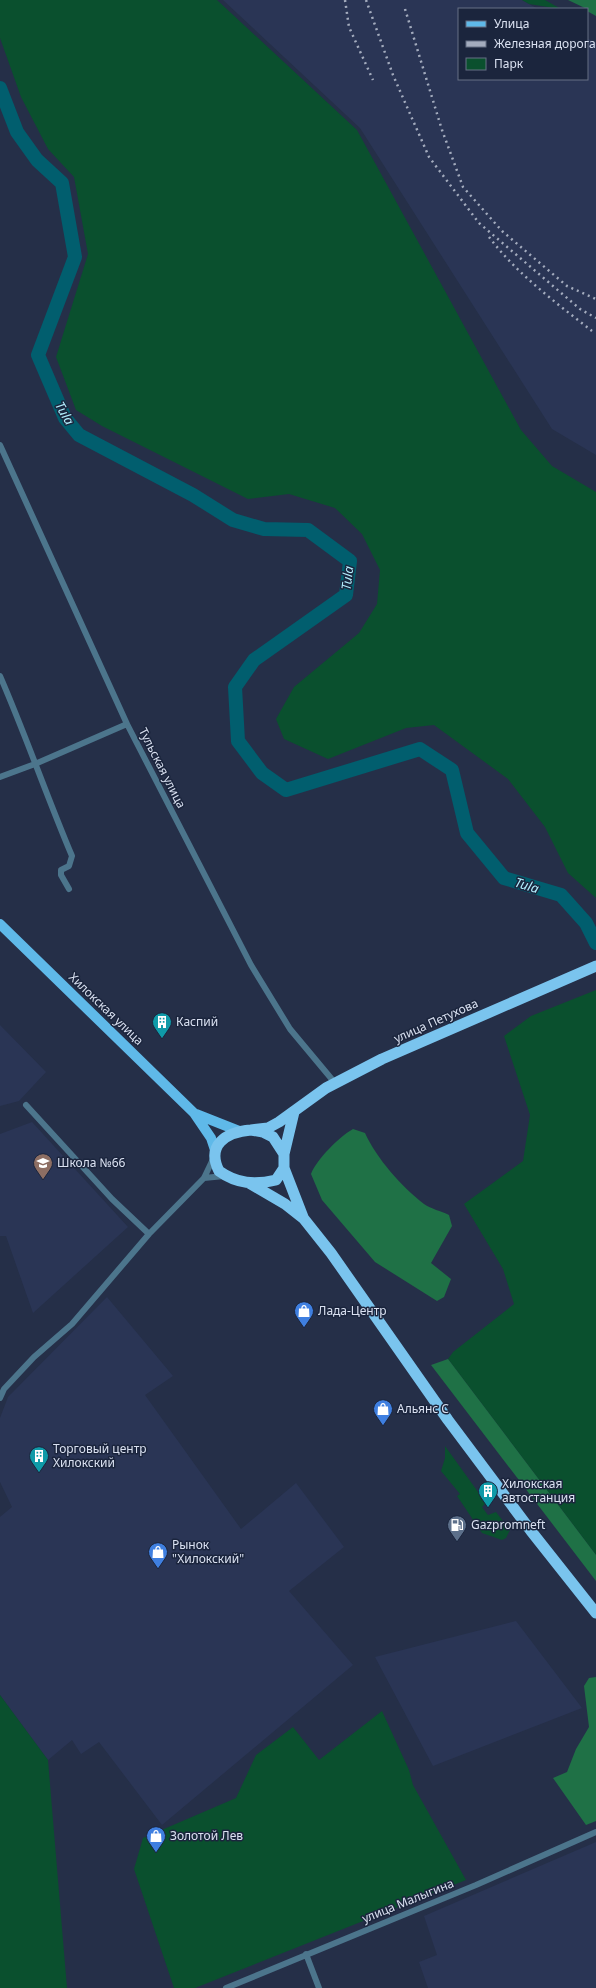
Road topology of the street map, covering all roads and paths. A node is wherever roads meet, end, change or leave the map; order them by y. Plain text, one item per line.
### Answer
1 (0, 445) edge
2 (0, 676) edge
3 (127, 724) junction
4 (35, 764) junction
5 (0, 777) edge
6 (69, 888) dead end
7 (0, 924) edge
8 (596, 966) edge
9 (335, 1083) junction
10 (26, 1105) dead end
11 (294, 1112) junction
12 (194, 1113) junction
13 (245, 1131) junction
14 (214, 1154) junction
15 (284, 1154) junction
16 (284, 1168) junction
17 (225, 1176) junction
18 (204, 1178) junction
19 (249, 1184) junction
20 (304, 1219) junction
21 (150, 1234) junction
22 (0, 1398) edge
23 (596, 1613) edge
24 (596, 1832) edge
25 (306, 1954) junction
26 (226, 1988) edge
27 (319, 1988) edge

1 - 3 street, Тульская улица
2 - 4 street
3 - 4 street
3 - 9 street, Тульская улица
4 - 5 street
4 - 6 street
7 - 12 main road, Хилокская улица
8 - 9 highway, улица Петухова
9 - 11 highway, улица Петухова
10 - 21 street
11 - 13 highway, улица Петухова
11 - 15 highway
12 - 13 main road
12 - 14 main road
13 - 14 highway
13 - 15 highway
14 - 17 highway
14 - 18 street
15 - 16 highway
16 - 19 highway
16 - 20 highway
17 - 18 street
17 - 19 highway
18 - 21 street
19 - 20 highway
20 - 23 highway
21 - 22 street
24 - 25 street, улица Малыгина
25 - 26 street, улица Малыгина
25 - 27 street

